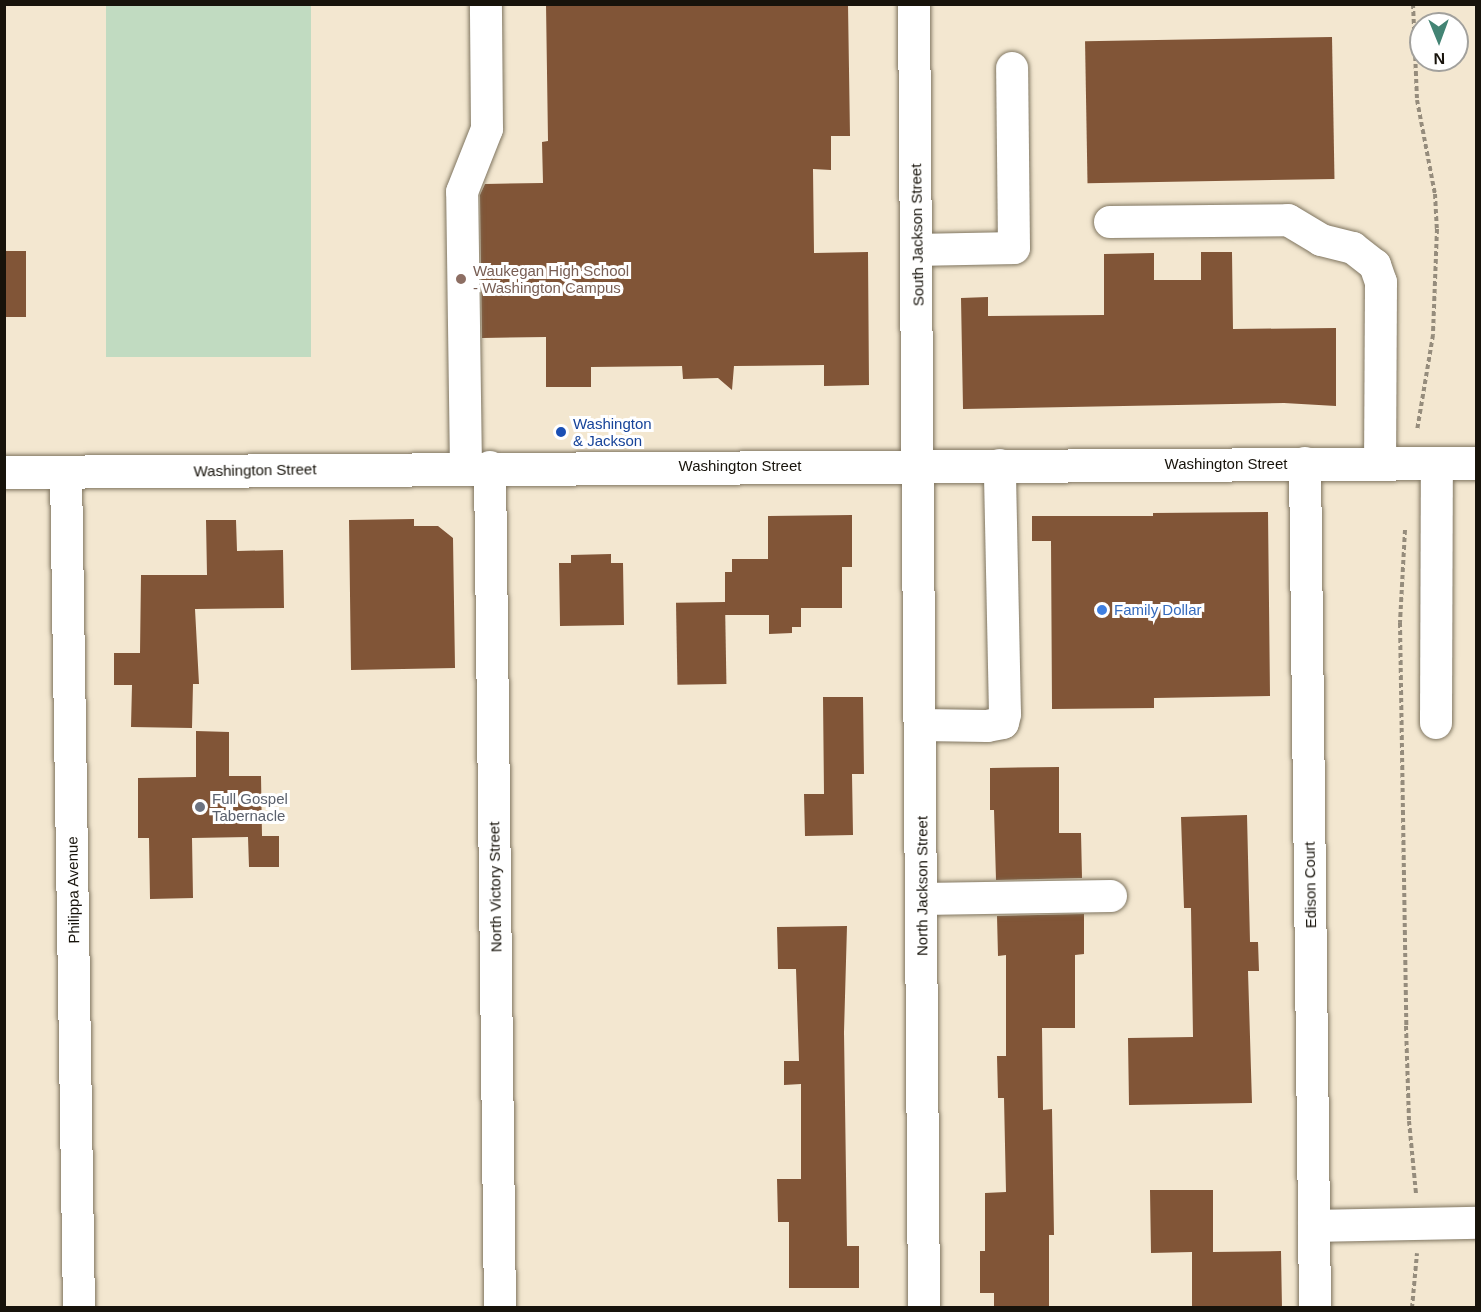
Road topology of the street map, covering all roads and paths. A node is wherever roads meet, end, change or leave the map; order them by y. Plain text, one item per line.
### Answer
1 (486, 4) edge
2 (914, 4) edge
3 (1413, 4) edge
4 (1012, 68) dead end
5 (1110, 222) dead end
6 (917, 250) junction
7 (1414, 430) dead end
8 (1305, 464) junction
9 (1380, 464) junction
10 (1437, 464) junction
11 (1476, 464) edge
12 (920, 465) junction
13 (1000, 465) junction
14 (478, 468) junction
15 (4, 472) edge
16 (66, 472) junction
17 (1405, 528) dead end
18 (1436, 723) dead end
19 (921, 725) junction
20 (1111, 896) dead end
21 (922, 900) junction
22 (1417, 1205) dead end
23 (1476, 1224) edge
24 (1314, 1226) junction
25 (1417, 1253) dead end
26 (79, 1308) edge
27 (500, 1308) edge
28 (924, 1308) edge
29 (1315, 1308) edge
30 (1412, 1308) edge

1 - 14 street, North Victory Street
2 - 6 street, South Jackson Street
3 - 7 path
4 - 6 street
5 - 9 street
6 - 12 street, South Jackson Street
8 - 9 main road, Washington Street
8 - 13 main road, Washington Street
8 - 24 street, Edison Court
9 - 10 main road, Washington Street
10 - 11 main road, Washington Street
10 - 18 street
12 - 13 main road, Washington Street
12 - 14 main road, Washington Street
12 - 19 street, North Jackson Street
13 - 19 street
14 - 16 main road, Washington Street
14 - 27 street, North Victory Street
15 - 16 main road, Washington Street
16 - 26 street, Philippa Avenue
17 - 22 path
19 - 21 street, North Jackson Street
20 - 21 street
21 - 28 street, North Jackson Street
23 - 24 street
24 - 29 street, Edison Court
25 - 30 path

